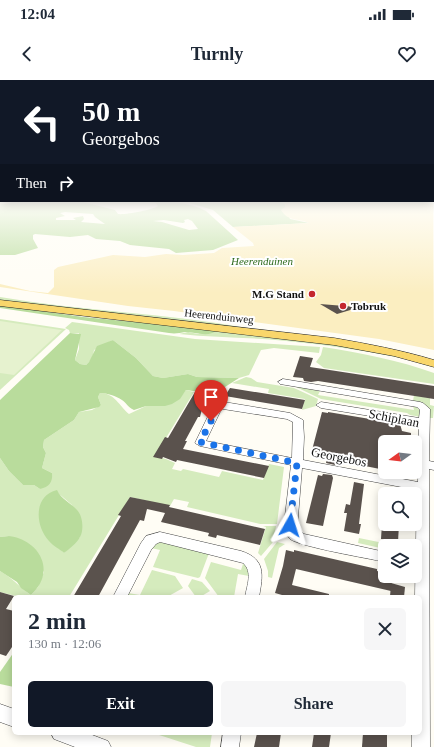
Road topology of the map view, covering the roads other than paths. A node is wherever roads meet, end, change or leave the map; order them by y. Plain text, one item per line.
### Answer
1 (0, 303) edge
2 (434, 364) edge
3 (283, 382) dead end
4 (321, 404) dead end
5 (424, 422) junction
6 (297, 463) junction
7 (429, 465) edge
8 (424, 487) junction
9 (429, 539) edge
10 (378, 555) edge
11 (121, 595) edge
12 (252, 595) edge
13 (422, 672) edge
14 (0, 713) edge
15 (12, 717) edge
16 (66, 735) edge
17 (232, 735) edge
18 (421, 735) edge
19 (102, 747) edge
20 (230, 747) edge
21 (421, 747) edge

1 - 2 main road, Heerenduinweg
3 - 5 street
4 - 5 street, Schiplaan
5 - 7 street, Schiplaan
6 - 6 street, Georgebos
6 - 8 street, Georgebos
6 - 10 street
7 - 8 street, Schiplaan
8 - 9 street, Schiplaan
9 - 13 street, Schiplaan
11 - 12 street
14 - 15 street
16 - 19 street
17 - 20 street
18 - 21 street, Schiplaan

